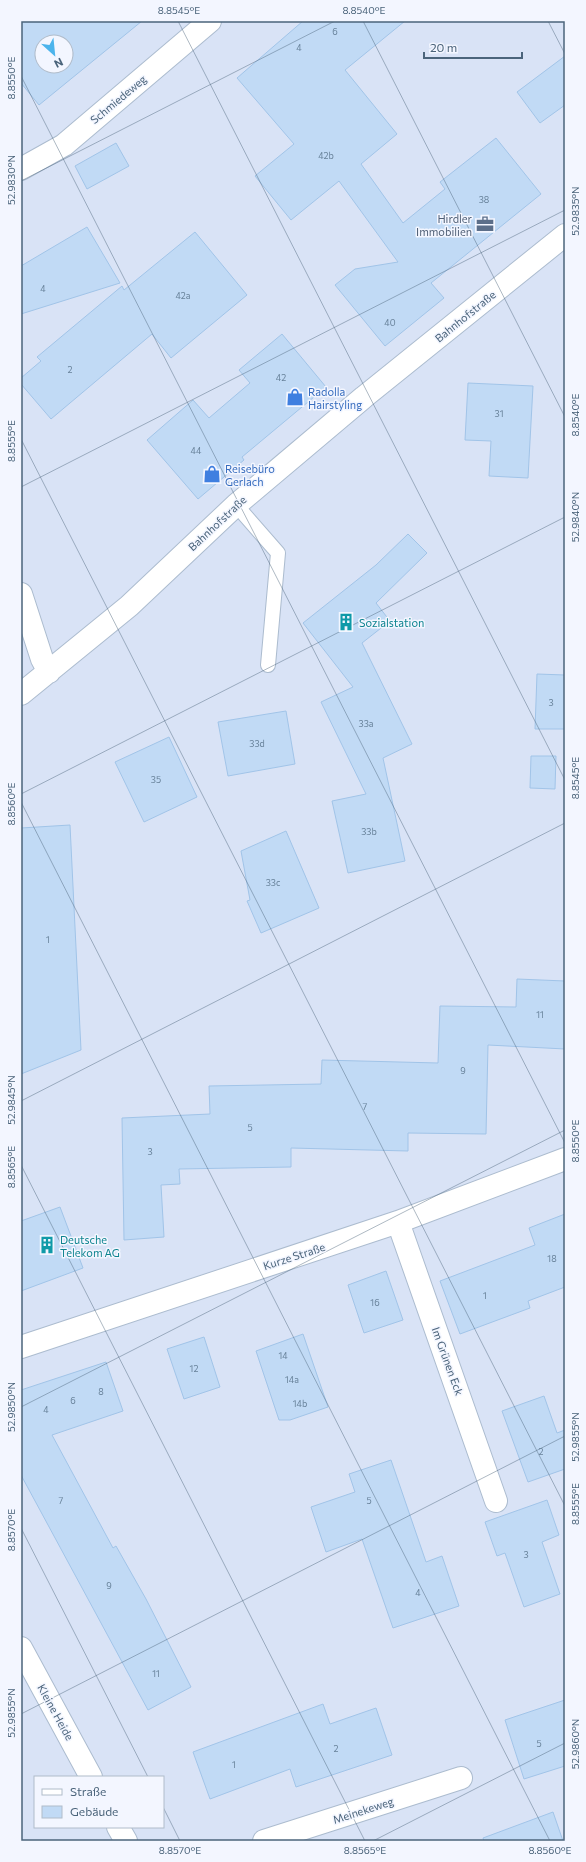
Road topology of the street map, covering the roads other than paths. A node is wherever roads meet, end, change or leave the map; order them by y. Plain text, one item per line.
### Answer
1 (210, 21) edge
2 (21, 169) edge
3 (565, 235) edge
4 (236, 505) junction
5 (21, 594) edge
6 (268, 665) dead end
7 (49, 672) junction
8 (21, 694) edge
9 (565, 1159) edge
10 (398, 1222) junction
11 (21, 1347) edge
12 (496, 1501) dead end
13 (21, 1648) edge
14 (90, 1776) edge
15 (461, 1778) dead end
16 (119, 1828) edge
17 (126, 1841) edge
18 (264, 1841) edge

1 - 2 street, Schmiedeweg
3 - 4 street, Bahnhofstraße
4 - 6 lane
4 - 7 street, Bahnhofstraße
5 - 7 street
7 - 8 street, Bahnhofstraße
9 - 10 street, Kurze Straße
10 - 11 street, Kurze Straße
10 - 12 street, Im Grünen Eck
13 - 14 street, Kleine Heide
15 - 18 street, Meinekeweg
16 - 17 street

